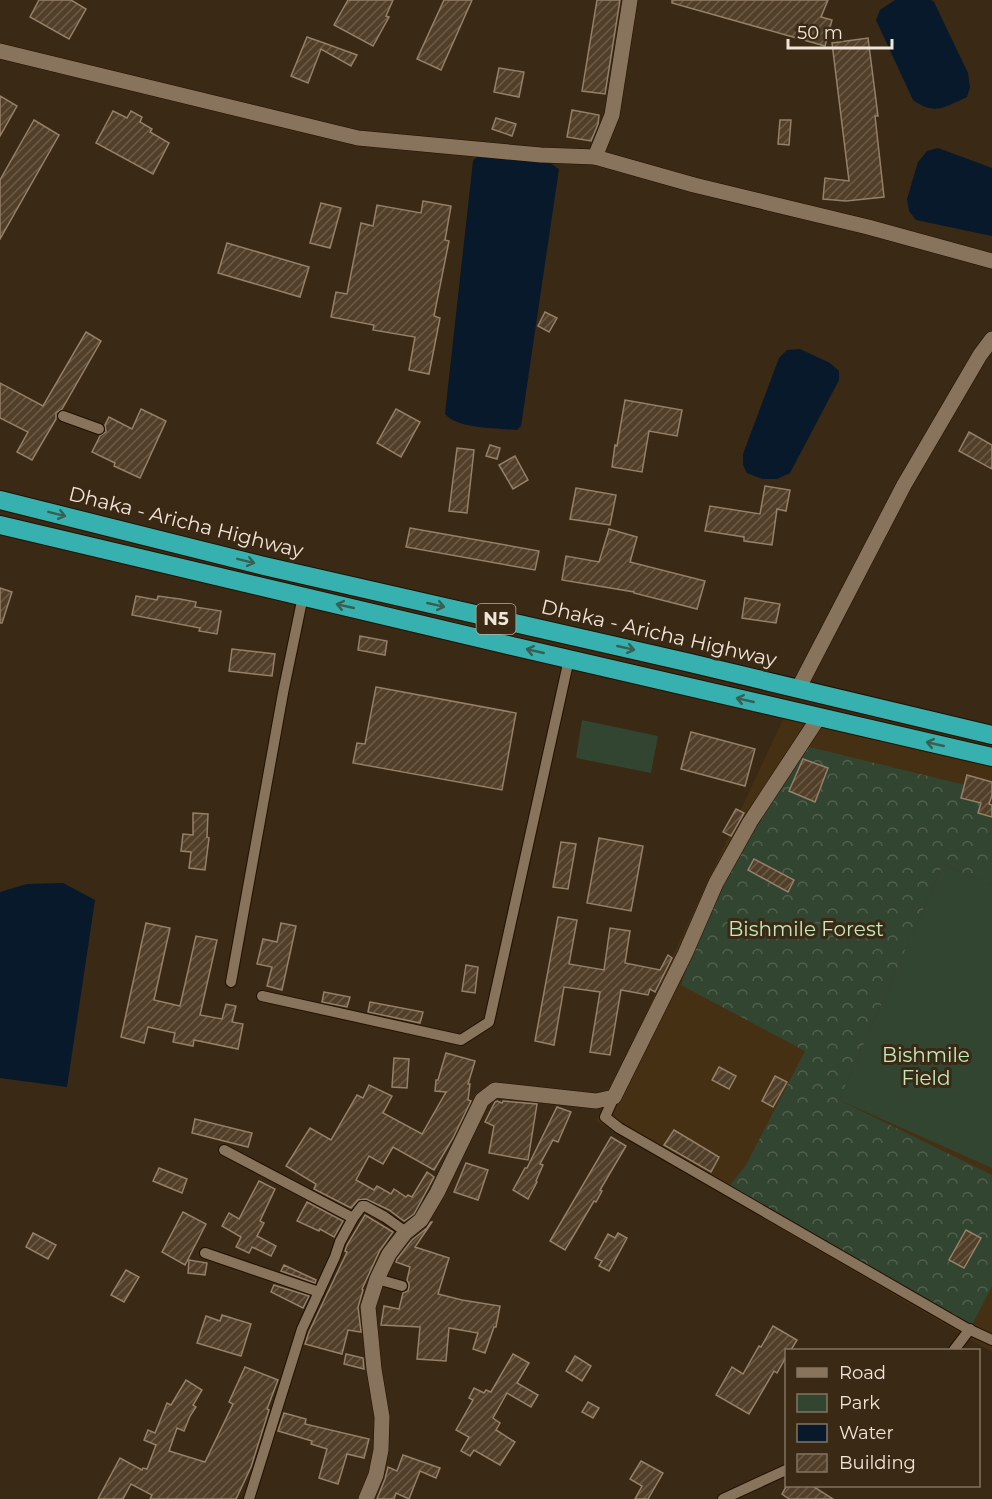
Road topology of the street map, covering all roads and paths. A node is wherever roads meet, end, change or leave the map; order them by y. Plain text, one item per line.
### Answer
1 (630, 0) edge
2 (0, 51) edge
3 (595, 157) junction
4 (992, 261) edge
5 (992, 339) edge
6 (63, 416) dead end
7 (99, 429) dead end
8 (0, 500) edge
9 (0, 525) edge
10 (303, 596) junction
11 (569, 659) junction
12 (798, 688) junction
13 (819, 717) junction
14 (992, 735) edge
15 (992, 757) edge
16 (231, 982) dead end
17 (262, 996) dead end
18 (614, 1097) junction
19 (224, 1150) dead end
20 (353, 1218) junction
21 (406, 1232) junction
22 (205, 1253) dead end
23 (377, 1280) junction
24 (402, 1286) dead end
25 (319, 1292) junction
26 (970, 1329) junction
27 (992, 1340) edge
28 (955, 1349) edge
29 (785, 1470) edge
30 (249, 1499) edge
31 (366, 1499) edge
32 (723, 1499) edge

1 - 3 street
2 - 3 street
3 - 4 street
5 - 12 street
6 - 7 street
8 -> 12 highway, Dhaka - Aricha Highway / N5
9 - 10 highway, N5
11 -> 10 highway, N5
10 - 16 street
13 -> 11 highway, N5
11 - 17 street
12 - 14 highway, Dhaka - Aricha Highway / N5
15 -> 13 highway, N5
13 - 18 street
18 - 21 street
18 - 26 street
19 - 20 street
20 - 21 street
20 - 25 street
21 - 23 street
22 - 25 street
23 - 24 street
23 - 31 street
25 - 30 street
26 - 27 street
26 - 28 street
29 - 32 street

